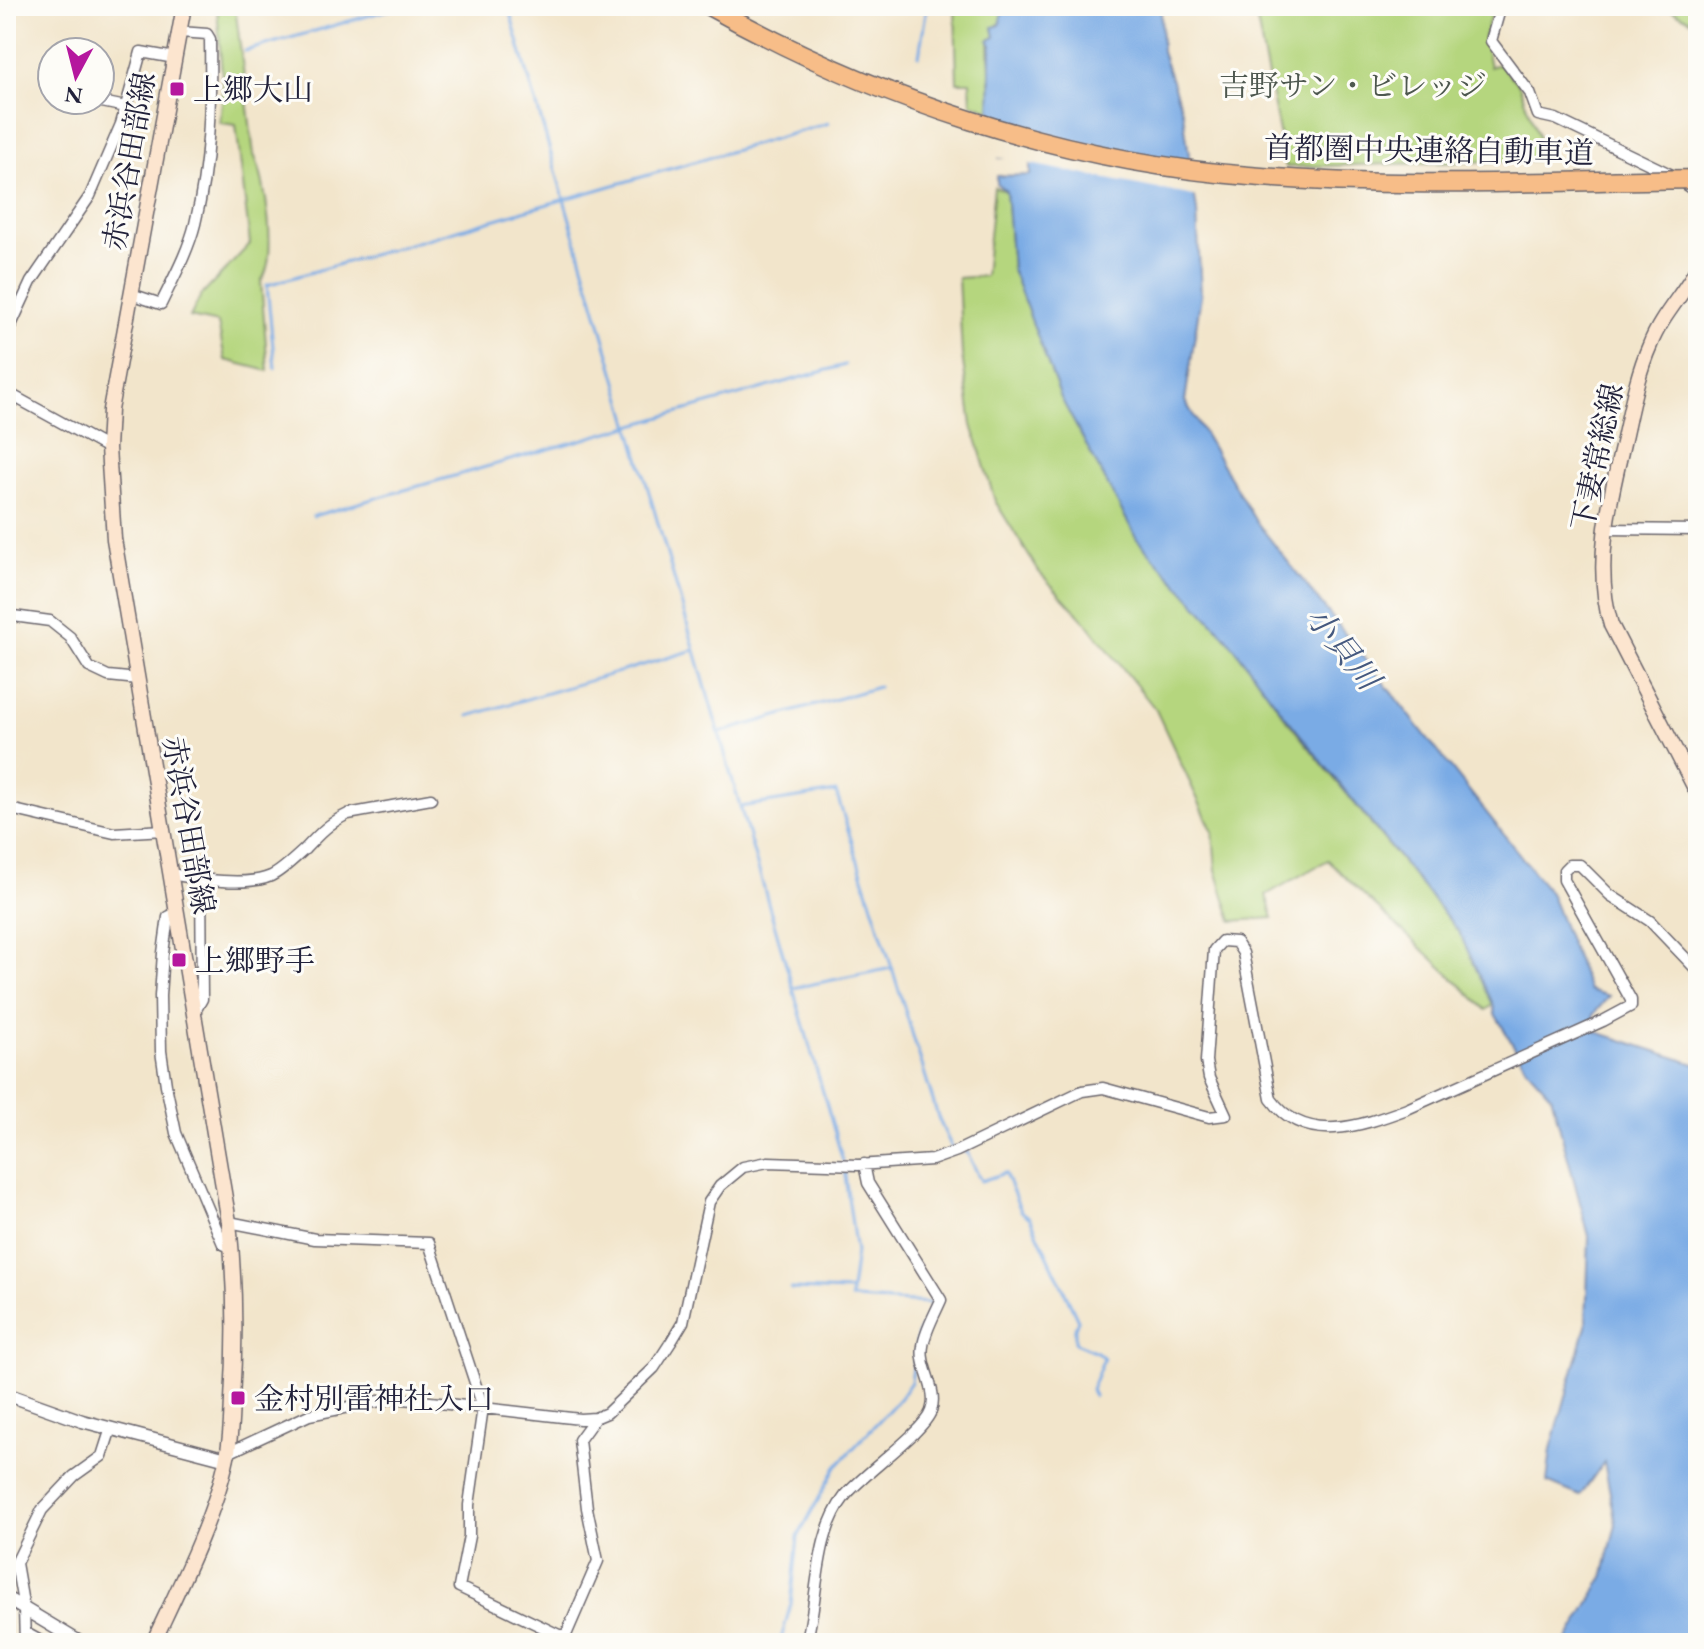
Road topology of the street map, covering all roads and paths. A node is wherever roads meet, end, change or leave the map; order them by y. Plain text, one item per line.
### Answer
1 (184, 6) edge
2 (709, 6) edge
3 (1501, 6) edge
4 (180, 32) junction
5 (175, 58) junction
6 (116, 105) edge
7 (126, 107) junction
8 (1698, 179) edge
9 (1698, 193) edge
10 (1698, 267) edge
11 (131, 294) junction
12 (6, 336) edge
13 (6, 392) edge
14 (108, 448) junction
15 (1606, 529) junction
16 (1698, 530) edge
17 (6, 615) edge
18 (138, 679) junction
19 (1698, 794) edge
20 (431, 799) dead end
21 (6, 808) edge
22 (164, 830) junction
23 (171, 874) junction
24 (201, 879) junction
25 (178, 912) junction
26 (1698, 966) edge
27 (194, 1013) junction
28 (864, 1164) junction
29 (229, 1222) junction
30 (232, 1248) junction
31 (6, 1394) edge
32 (483, 1407) junction
33 (595, 1418) junction
34 (111, 1428) junction
35 (227, 1456) junction
36 (16, 1563) junction
37 (6, 1571) edge
38 (6, 1598) edge
39 (24, 1609) junction
40 (26, 1638) edge
41 (44, 1643) edge
42 (81, 1643) edge
43 (153, 1643) edge
44 (806, 1643) edge

1 - 4 main road, 赤浜谷田部線
2 - 8 highway, 首都圏中央連絡自動車道, bridge
3 - 9 street
4 - 5 main road, 赤浜谷田部線
4 - 11 street
5 - 7 street
5 - 11 main road, 赤浜谷田部線
6 - 7 street
7 - 12 street
10 - 15 main road, 下妻常総線
11 - 14 main road, 赤浜谷田部線
13 - 14 street
14 - 18 main road, 赤浜谷田部線
15 - 16 street
15 - 19 main road, 下妻常総線
17 - 18 street
18 - 22 main road, 赤浜谷田部線
20 - 24 street
21 - 22 street
22 - 23 main road, 赤浜谷田部線
23 - 24 street
23 - 25 main road, 赤浜谷田部線
24 - 27 street
25 - 27 main road, 赤浜谷田部線
25 - 30 street
26 - 28 street
27 - 29 main road, 赤浜谷田部線
28 - 33 street
28 - 44 street
29 - 30 main road, 赤浜谷田部線
29 - 32 street
30 - 35 main road, 赤浜谷田部線
31 - 34 street
32 - 33 street
32 - 33 street
32 - 35 street
34 - 35 street
34 - 36 street
35 - 43 main road, 赤浜谷田部線
36 - 37 street
36 - 39 street
38 - 39 street
39 - 40 street
39 - 42 street
40 - 41 street

